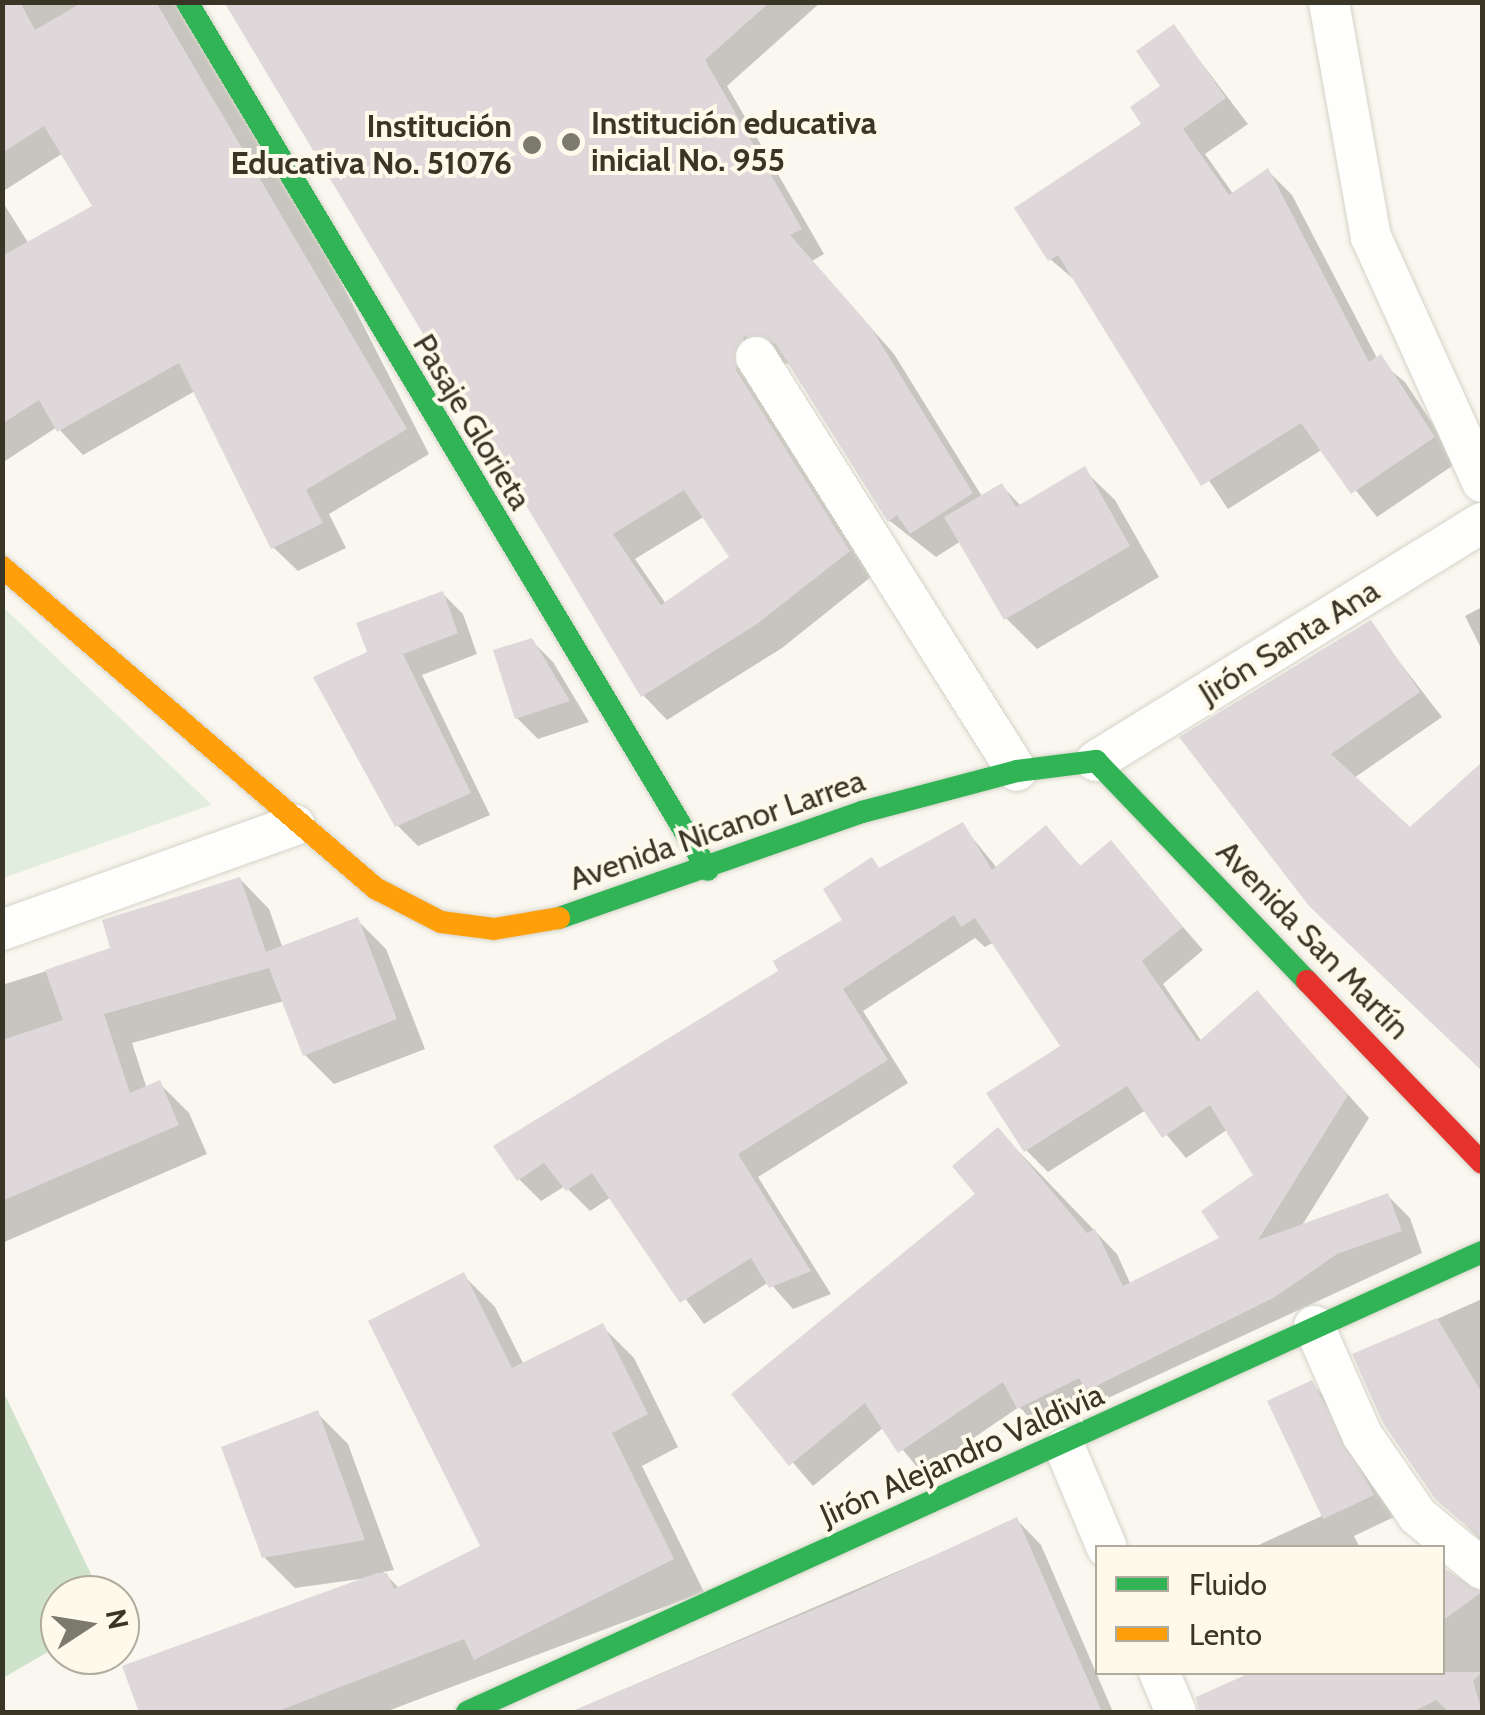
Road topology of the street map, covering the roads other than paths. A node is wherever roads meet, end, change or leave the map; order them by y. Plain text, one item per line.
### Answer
1 (187, 2) edge
2 (1329, 2) edge
3 (756, 358) dead end
4 (1482, 482) edge
5 (1482, 523) edge
6 (2, 566) edge
7 (1096, 761) junction
8 (1016, 770) junction
9 (295, 825) junction
10 (708, 870) junction
11 (2, 930) edge
12 (1482, 1164) edge
13 (1482, 1252) edge
14 (1314, 1326) junction
15 (1066, 1448) junction
16 (1106, 1545) edge
17 (1482, 1569) edge
18 (1160, 1675) edge
19 (467, 1712) edge
20 (1176, 1712) edge

1 - 10 street, Pasaje Glorieta
2 - 4 street
3 - 8 street
5 - 7 street, Jirón Santa Ana
6 - 9 street, Avenida Nicanor Larrea
7 - 8 street, Avenida Nicanor Larrea
7 - 12 street, Avenida San Martín
8 - 10 street, Avenida Nicanor Larrea
9 - 10 street, Avenida Nicanor Larrea
9 - 11 street
13 - 14 street, Jirón Alejandro Valdivia
14 - 15 street, Jirón Alejandro Valdivia
14 - 17 street
15 - 16 street
15 - 19 street, Jirón Alejandro Valdivia
18 - 20 street

